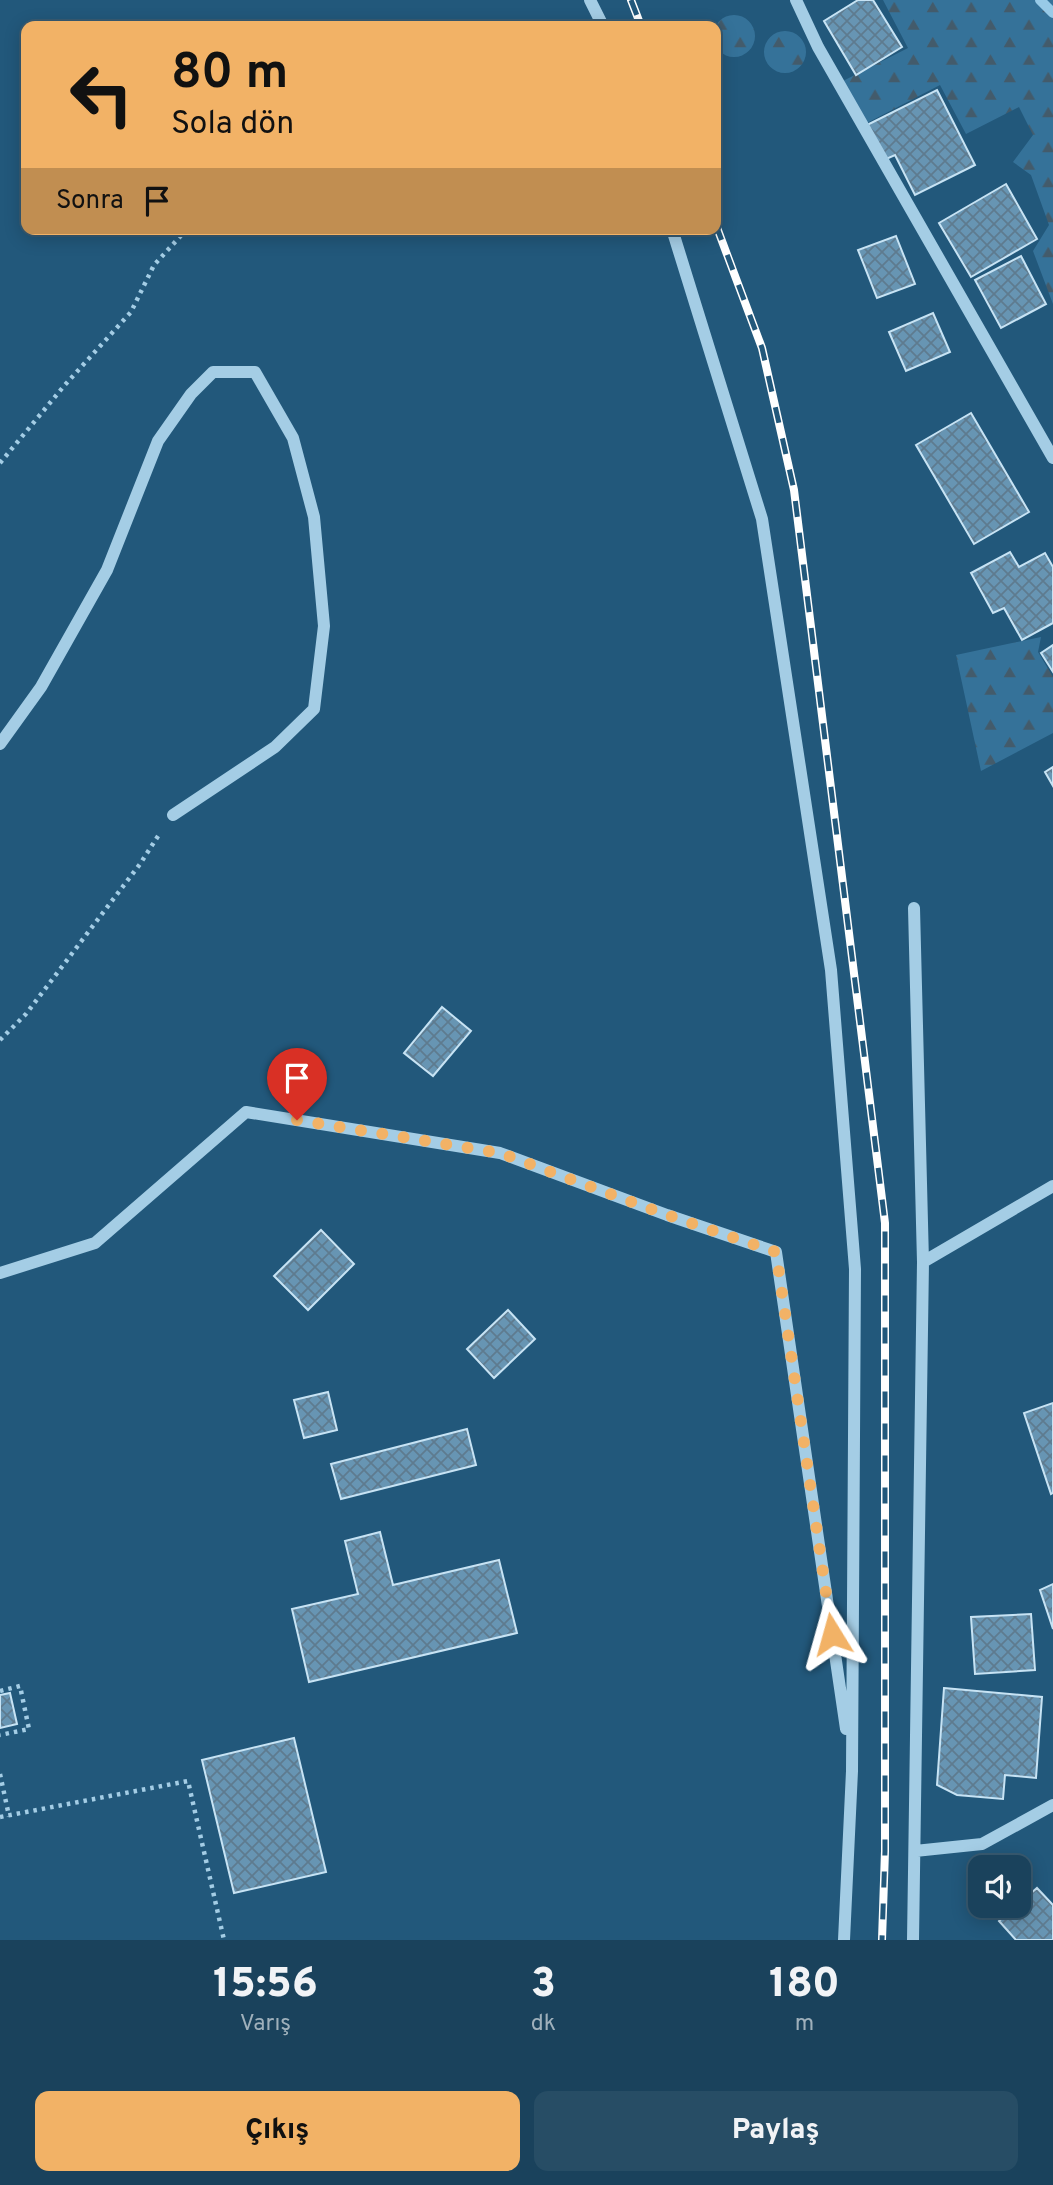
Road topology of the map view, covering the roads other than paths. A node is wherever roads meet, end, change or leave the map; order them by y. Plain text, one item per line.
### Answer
1 (590, 0) edge
2 (796, 0) edge
3 (600, 21) edge
4 (674, 235) edge
5 (1053, 458) edge
6 (0, 744) edge
7 (173, 815) road end
8 (914, 908) dead end
9 (1050, 1188) edge
10 (1053, 1202) edge
11 (923, 1262) junction
12 (0, 1273) edge
13 (852, 1771) junction
14 (1053, 1805) edge
15 (915, 1851) junction
16 (844, 1940) edge
17 (913, 1940) edge

1 - 3 street
2 - 5 street
4 - 13 street
6 - 7 street
8 - 11 street
9 - 10 street
9 - 11 street
11 - 15 street
12 - 13 street
13 - 16 street
14 - 15 street
15 - 17 street

